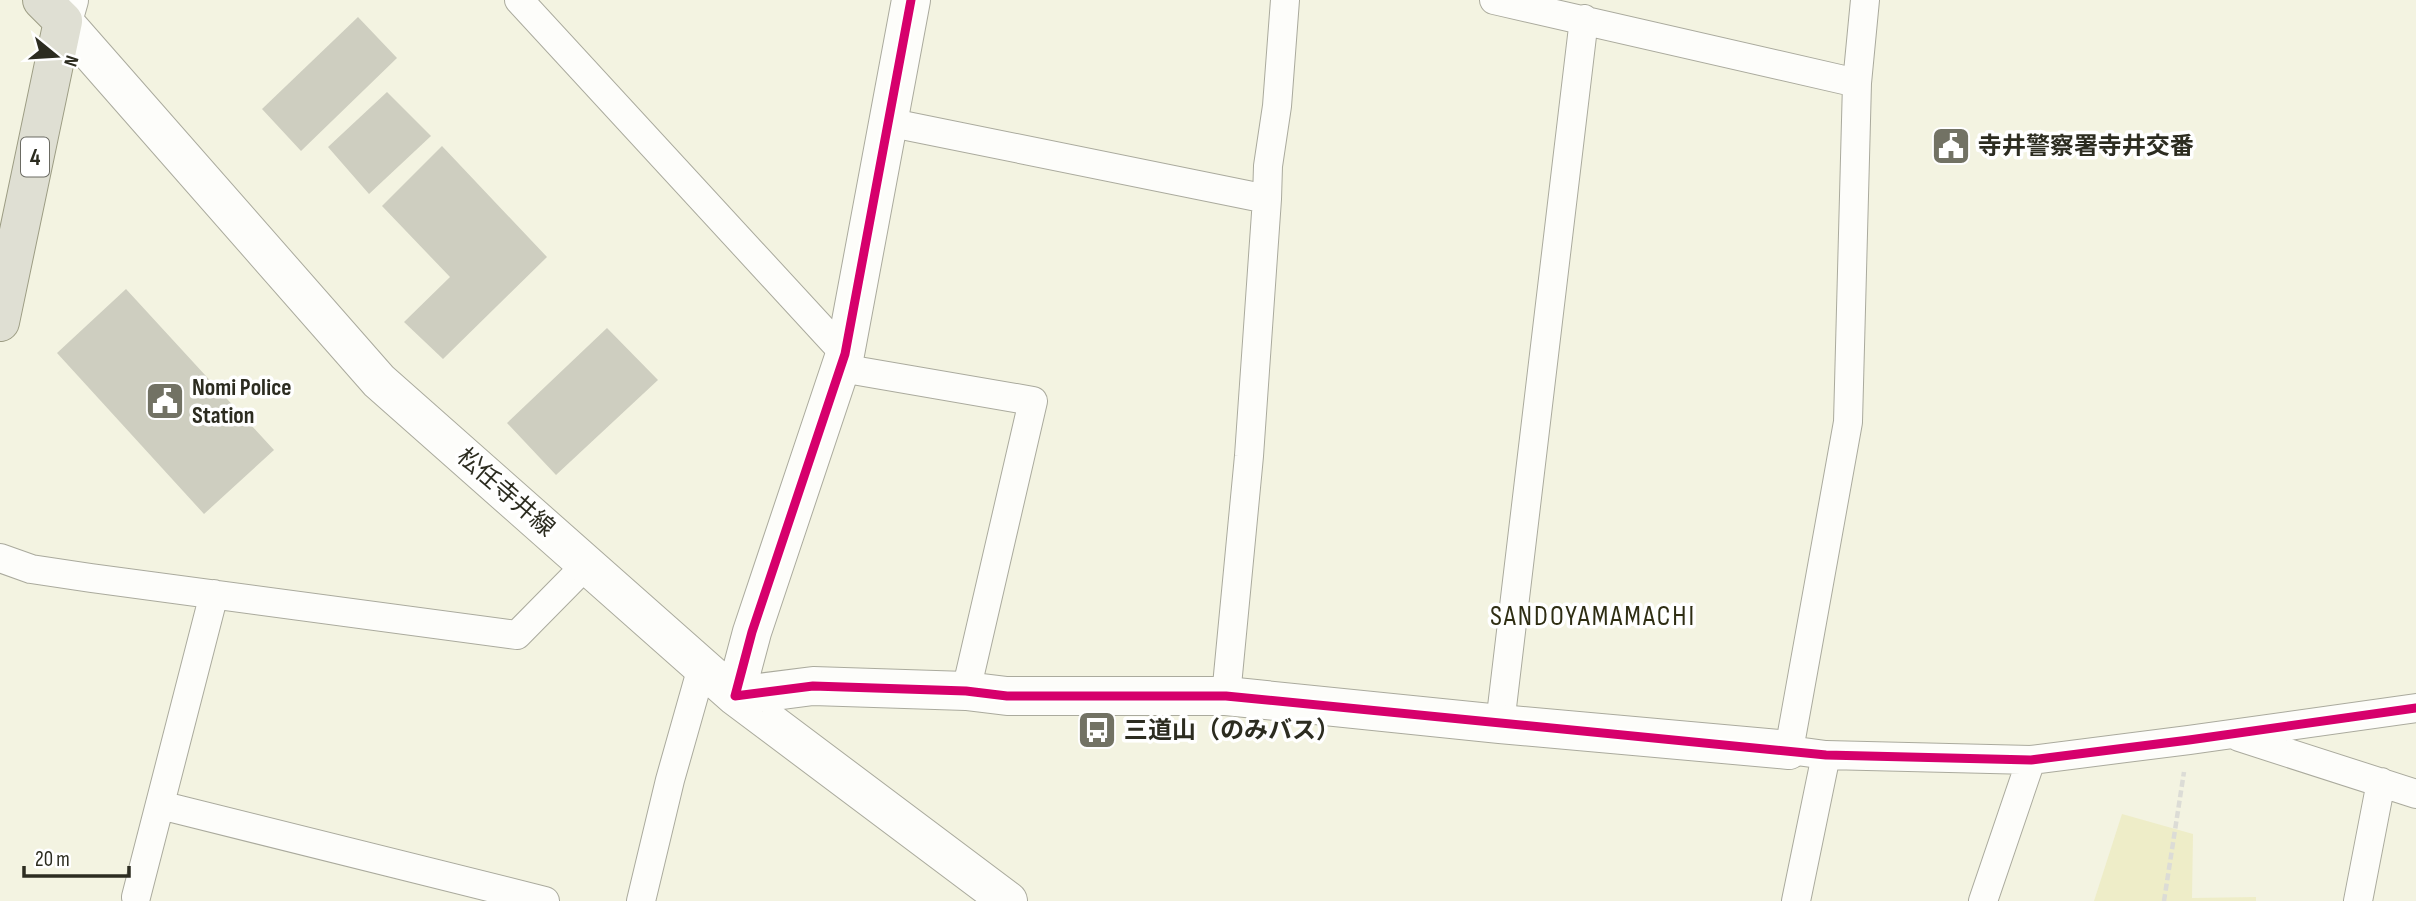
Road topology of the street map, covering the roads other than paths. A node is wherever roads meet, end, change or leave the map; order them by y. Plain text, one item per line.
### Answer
1 (519, 0) edge
2 (911, 0) edge
3 (1284, 0) edge
4 (1494, 0) edge
5 (1865, 0) edge
6 (58, 7) edge
7 (1584, 19) junction
8 (1857, 83) junction
9 (887, 122) junction
10 (1267, 200) junction
11 (0, 322) edge
12 (843, 361) junction
13 (0, 558) edge
14 (587, 564) junction
15 (214, 594) junction
16 (702, 667) junction
17 (966, 691) junction
18 (735, 696) junction
19 (1226, 696) junction
20 (2416, 708) edge
21 (1500, 724) junction
22 (2231, 734) junction
23 (1788, 750) junction
24 (1826, 755) junction
25 (2031, 760) junction
26 (2381, 782) junction
27 (2416, 794) edge
28 (160, 806) junction
29 (136, 897) dead end
30 (545, 901) edge
31 (642, 901) edge
32 (1008, 901) edge
33 (1796, 901) edge
34 (1983, 901) edge
35 (2358, 901) edge

1 - 12 street
2 - 9 street
3 - 10 street
4 - 7 street
5 - 8 street
6 - 11 main road, 4
6 - 14 street, 松任寺井線
7 - 8 street
7 - 21 street
8 - 23 street
9 - 10 street
9 - 12 street
10 - 19 street
12 - 17 street
12 - 18 street
13 - 15 street
14 - 15 street
14 - 16 street, 松任寺井線
15 - 28 street
16 - 18 street, 松任寺井線
16 - 31 street
17 - 18 street
17 - 19 street
18 - 32 street, 松任寺井線
19 - 21 street
20 - 22 street
21 - 23 street
22 - 25 street
22 - 26 street
23 - 24 street
24 - 25 street
24 - 33 street
25 - 34 street
26 - 27 street
26 - 35 street
28 - 29 street
28 - 30 street

